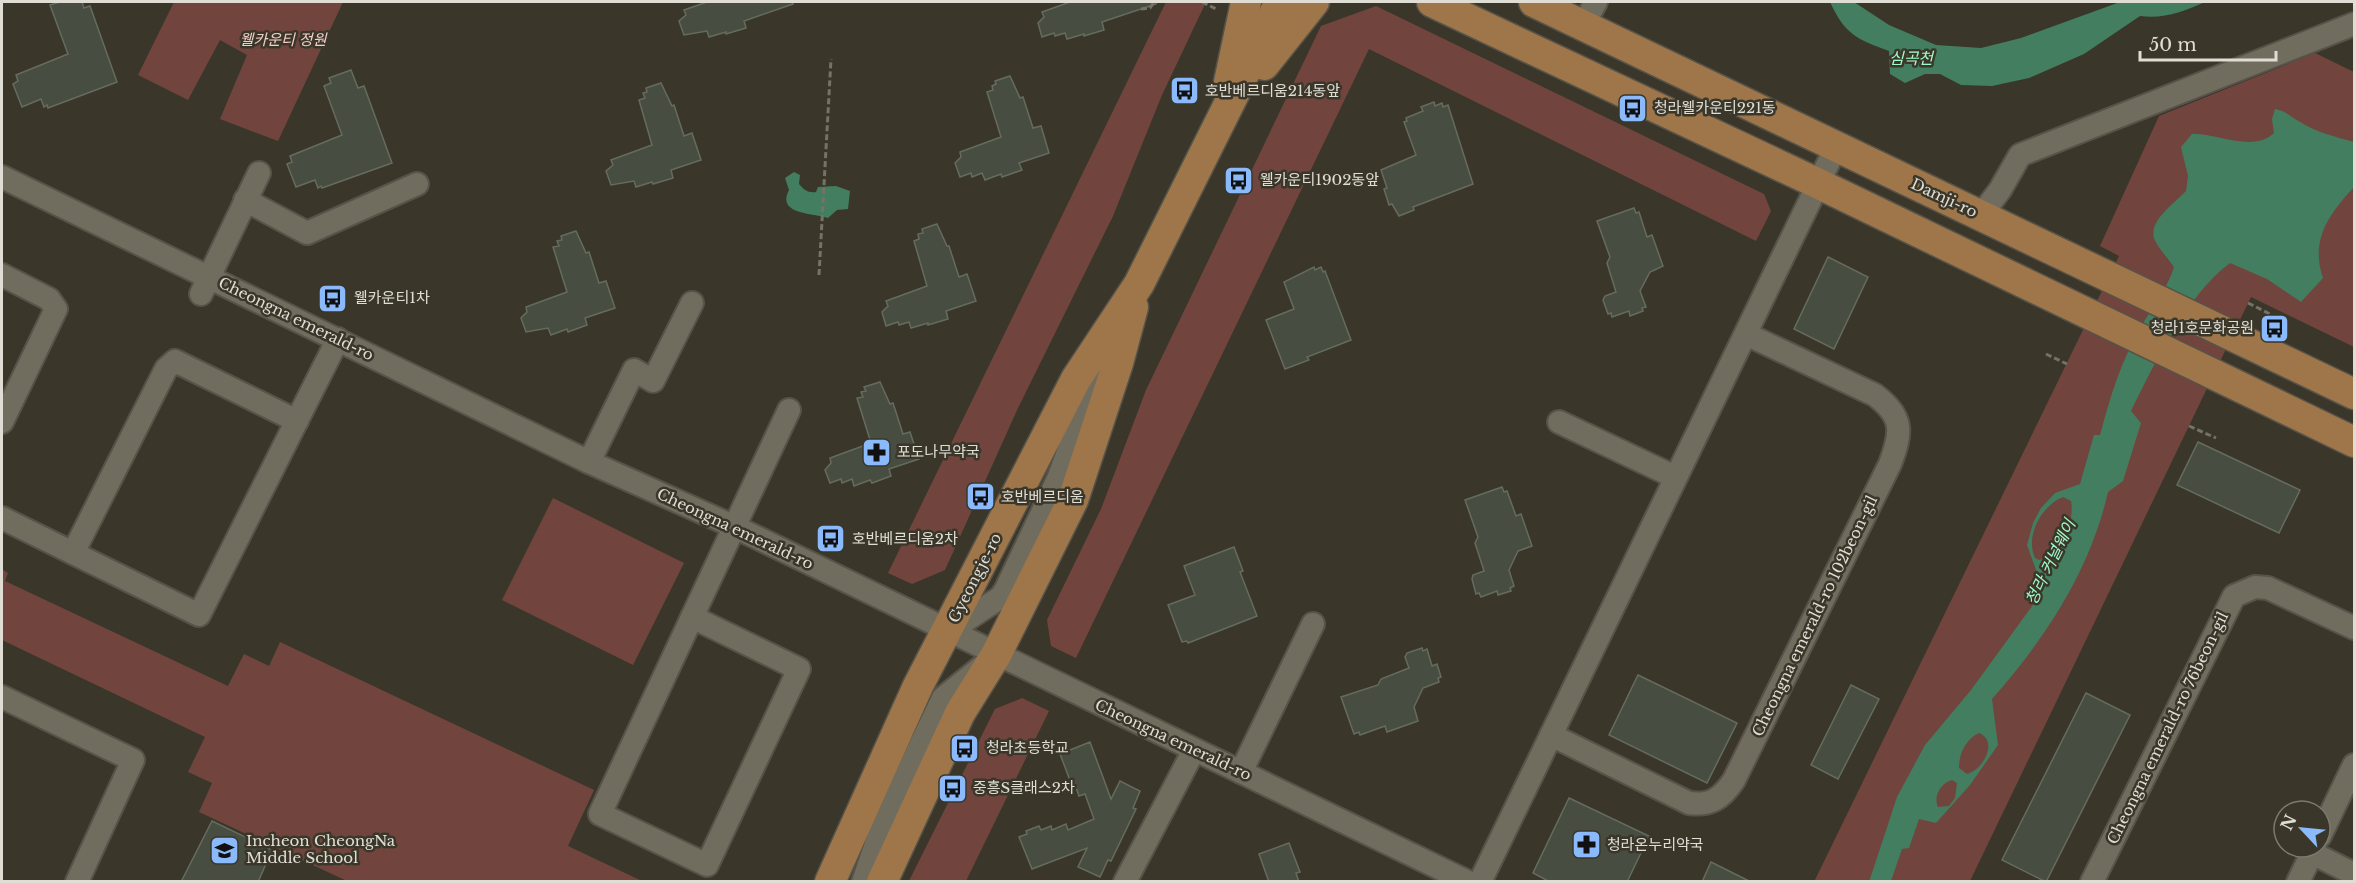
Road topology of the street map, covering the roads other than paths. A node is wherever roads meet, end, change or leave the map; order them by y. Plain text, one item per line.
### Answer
1 (1246, 2) edge
2 (1280, 2) edge
3 (1314, 2) edge
4 (1432, 2) edge
5 (1534, 2) edge
6 (1590, 13) edge
7 (2355, 24) edge
8 (1221, 123) junction
9 (1836, 147) junction
10 (259, 173) dead end
11 (2, 177) edge
12 (417, 184) dead end
13 (1819, 184) junction
14 (245, 200) junction
15 (1981, 215) junction
16 (2, 275) edge
17 (1139, 284) junction
18 (204, 286) junction
19 (692, 303) dead end
20 (1746, 334) junction
21 (338, 339) junction
22 (2355, 394) edge
23 (789, 410) dead end
24 (297, 421) junction
25 (2, 422) edge
26 (1559, 422) dead end
27 (2355, 442) edge
28 (589, 462) junction
29 (1675, 477) junction
30 (2, 518) edge
31 (733, 526) junction
32 (73, 553) junction
33 (692, 617) junction
34 (1313, 624) dead end
35 (2355, 628) edge
36 (948, 632) junction
37 (996, 655) junction
38 (3, 703) edge
39 (1551, 735) junction
40 (1194, 750) junction
41 (2355, 765) edge
42 (1241, 772) junction
43 (2332, 813) edge
44 (2332, 857) edge
45 (2310, 859) edge
46 (2355, 874) edge
47 (77, 882) edge
48 (830, 882) edge
49 (863, 882) edge
50 (882, 882) edge
51 (1125, 882) edge
52 (1468, 882) edge
53 (1480, 882) edge
54 (2092, 882) edge
55 (2298, 882) edge

1 - 8 main road
2 - 8 main road, Gyeongje-ro
3 - 8 main road
4 - 13 main road
5 - 6 main road, Damji-ro
6 - 9 main road, Damji-ro
7 - 15 street
8 - 17 main road, Gyeongje-ro
9 - 13 street
9 - 15 main road, Damji-ro
10 - 14 street
11 - 18 street, Cheongna emerald-ro
12 - 14 street
13 - 20 street
13 - 27 main road
14 - 18 street
15 - 22 main road, Damji-ro
16 - 25 street
17 - 36 main road, Gyeongje-ro
17 - 37 main road, Gyeongje-ro
18 - 21 street, Cheongna emerald-ro
19 - 28 street
20 - 29 street
20 - 39 street, Cheongna emerald-ro 102beon-gil
21 - 24 street
21 - 28 street, Cheongna emerald-ro
23 - 31 street
24 - 32 street
24 - 32 street
26 - 29 street
28 - 31 street, Cheongna emerald-ro
29 - 39 street
30 - 32 street
31 - 33 street
31 - 36 street, Cheongna emerald-ro
33 - 33 street
34 - 42 street
35 - 54 street, Cheongna emerald-ro 76beon-gil
36 - 37 street, Cheongna emerald-ro
36 - 48 main road, Gyeongje-ro
37 - 40 street, Cheongna emerald-ro
37 - 49 street
37 - 50 main road, Gyeongje-ro
38 - 47 street
39 - 53 street
40 - 42 street, Cheongna emerald-ro
40 - 51 street
41 - 43 street
42 - 52 street, Cheongna emerald-ro
44 - 46 street
45 - 55 street

